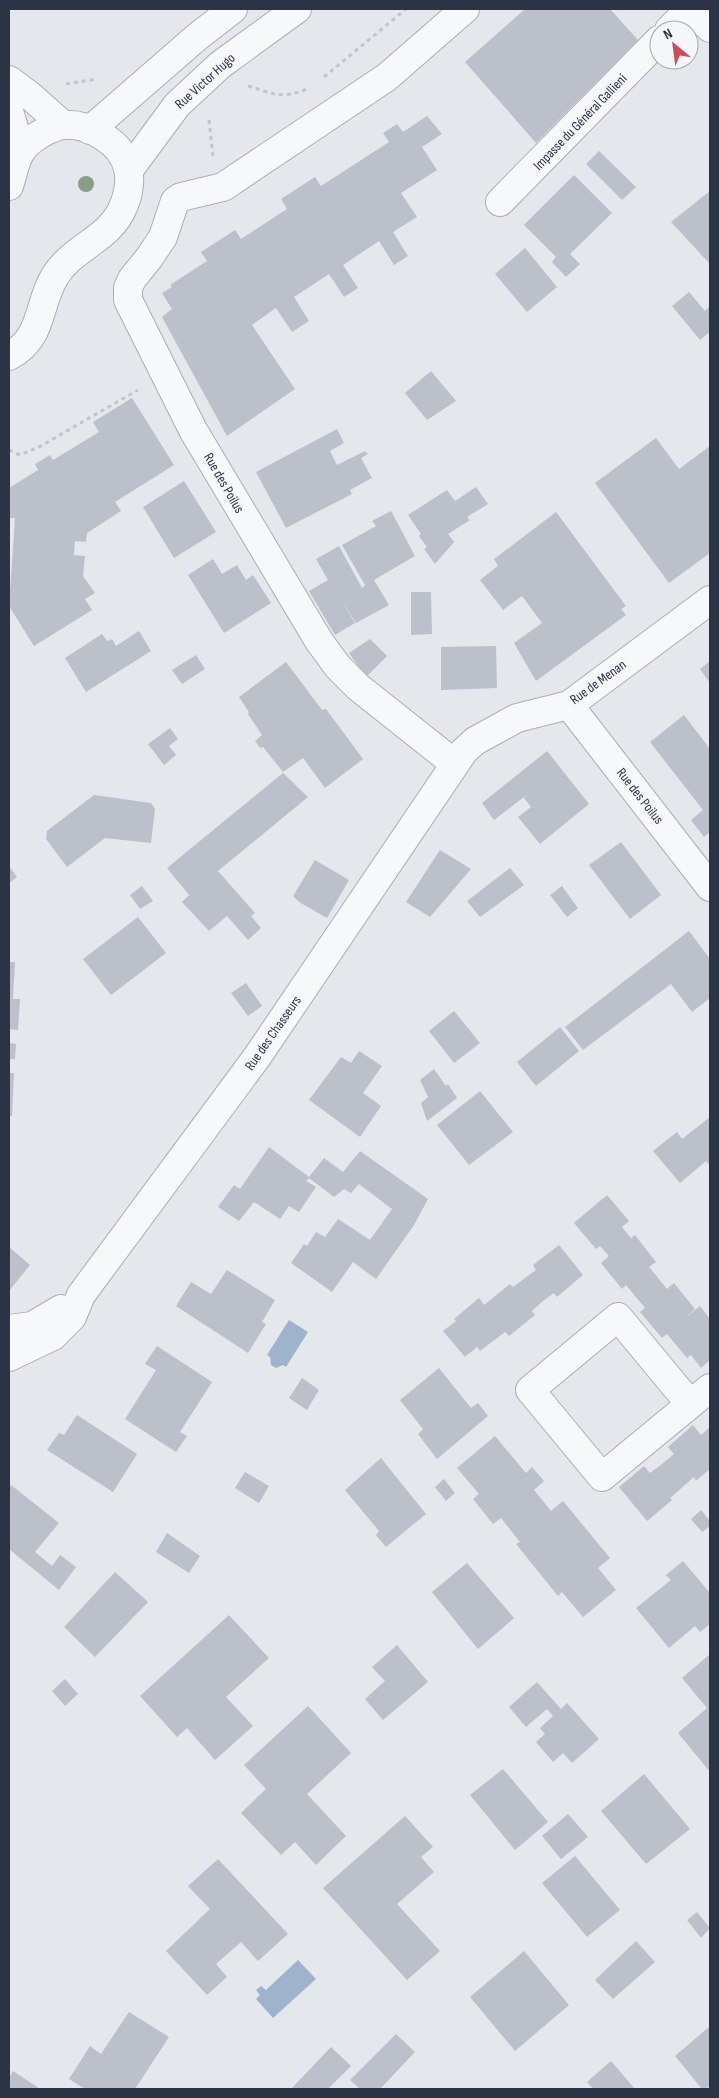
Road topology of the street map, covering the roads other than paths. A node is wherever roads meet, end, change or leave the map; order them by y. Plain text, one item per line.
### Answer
1 (233, 9) edge
2 (297, 9) edge
3 (465, 9) edge
4 (690, 9) edge
5 (679, 20) edge
6 (710, 28) edge
7 (649, 50) edge
8 (9, 80) edge
9 (9, 111) edge
10 (63, 125) junction
11 (90, 130) junction
12 (21, 151) junction
13 (129, 170) junction
14 (9, 186) edge
15 (500, 202) dead end
16 (9, 356) edge
17 (710, 600) edge
18 (569, 704) junction
19 (455, 764) junction
20 (710, 886) edge
21 (81, 1296) junction
22 (9, 1329) edge
23 (9, 1357) edge
24 (700, 1396) edge

1 - 11 street
2 - 13 street, Rue Victor Hugo
3 - 19 street, Rue des Poilus
4 - 5 street
4 - 6 street
7 - 15 street, Impasse du Général Gallieni
8 - 10 street
9 - 12 street
10 - 11 street
10 - 12 street
11 - 13 street
12 - 14 street
13 - 16 street
17 - 18 street, Rue de Menan
18 - 19 street, Rue de Menan
18 - 20 street, Rue des Poilus
19 - 21 street, Rue des Chasseurs
21 - 22 street, Rue des Chasseurs
21 - 23 street, Rue des Chasseurs
24 - 24 street

